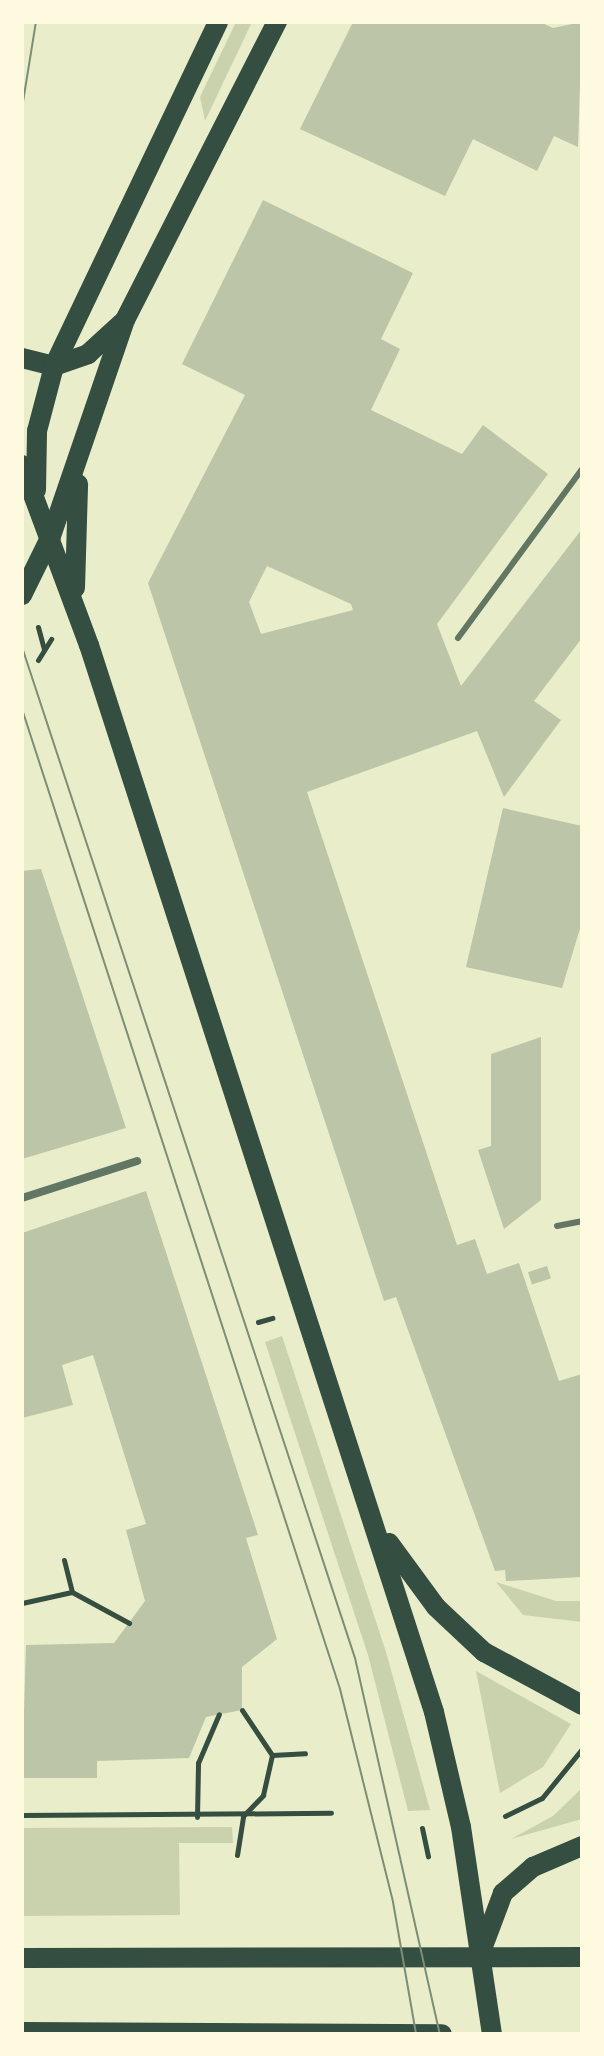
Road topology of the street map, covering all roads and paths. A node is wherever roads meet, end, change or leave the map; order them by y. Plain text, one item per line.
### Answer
1 (218, 22) edge
2 (277, 22) edge
3 (125, 320) junction
4 (22, 358) edge
5 (54, 366) junction
6 (86, 429) junction
7 (22, 465) edge
8 (582, 469) edge
9 (575, 481) junction
10 (582, 487) edge
11 (36, 498) junction
12 (51, 536) junction
13 (22, 595) edge
14 (76, 605) junction
15 (38, 627) dead end
16 (458, 638) dead end
17 (51, 639) dead end
18 (44, 650) junction
19 (38, 660) dead end
20 (137, 1161) dead end
21 (22, 1198) edge
22 (582, 1221) edge
23 (557, 1226) dead end
24 (276, 1317) dead end
25 (258, 1322) dead end
26 (379, 1530) junction
27 (64, 1560) dead end
28 (72, 1592) junction
29 (22, 1603) edge
30 (129, 1623) dead end
31 (582, 1705) edge
32 (242, 1710) dead end
33 (219, 1714) dead end
34 (582, 1749) edge
35 (305, 1753) dead end
36 (272, 1755) junction
37 (331, 1813) dead end
38 (22, 1815) edge
39 (243, 1816) junction
40 (505, 1816) dead end
41 (197, 1817) junction
42 (411, 1828) dead end
43 (434, 1828) dead end
44 (582, 1846) edge
45 (237, 1855) dead end
46 (482, 1949) junction
47 (582, 1957) edge
48 (22, 1958) edge
49 (22, 2032) edge
50 (442, 2034) edge
51 (492, 2034) edge

1 - 5 main road
2 - 3 main road
3 - 5 main road
3 - 6 main road
4 - 5 main road
5 - 11 main road
6 - 12 main road
6 - 14 main road
7 - 11 main road
8 - 9 lane
9 - 10 lane
9 - 16 lane
11 - 12 main road
12 - 13 main road
12 - 14 main road
14 - 26 main road
15 - 18 path
17 - 18 path
18 - 19 path
20 - 21 street
22 - 23 lane
24 - 25 path
26 - 31 main road
26 - 46 main road
27 - 28 path
28 - 29 path
28 - 30 path
32 - 36 path
33 - 41 path
34 - 40 path
35 - 36 path
36 - 39 path
37 - 39 path
38 - 41 path
39 - 41 path
39 - 45 path
42 - 43 path
44 - 46 main road
46 - 51 main road
47 - 48 main road
49 - 50 main road

